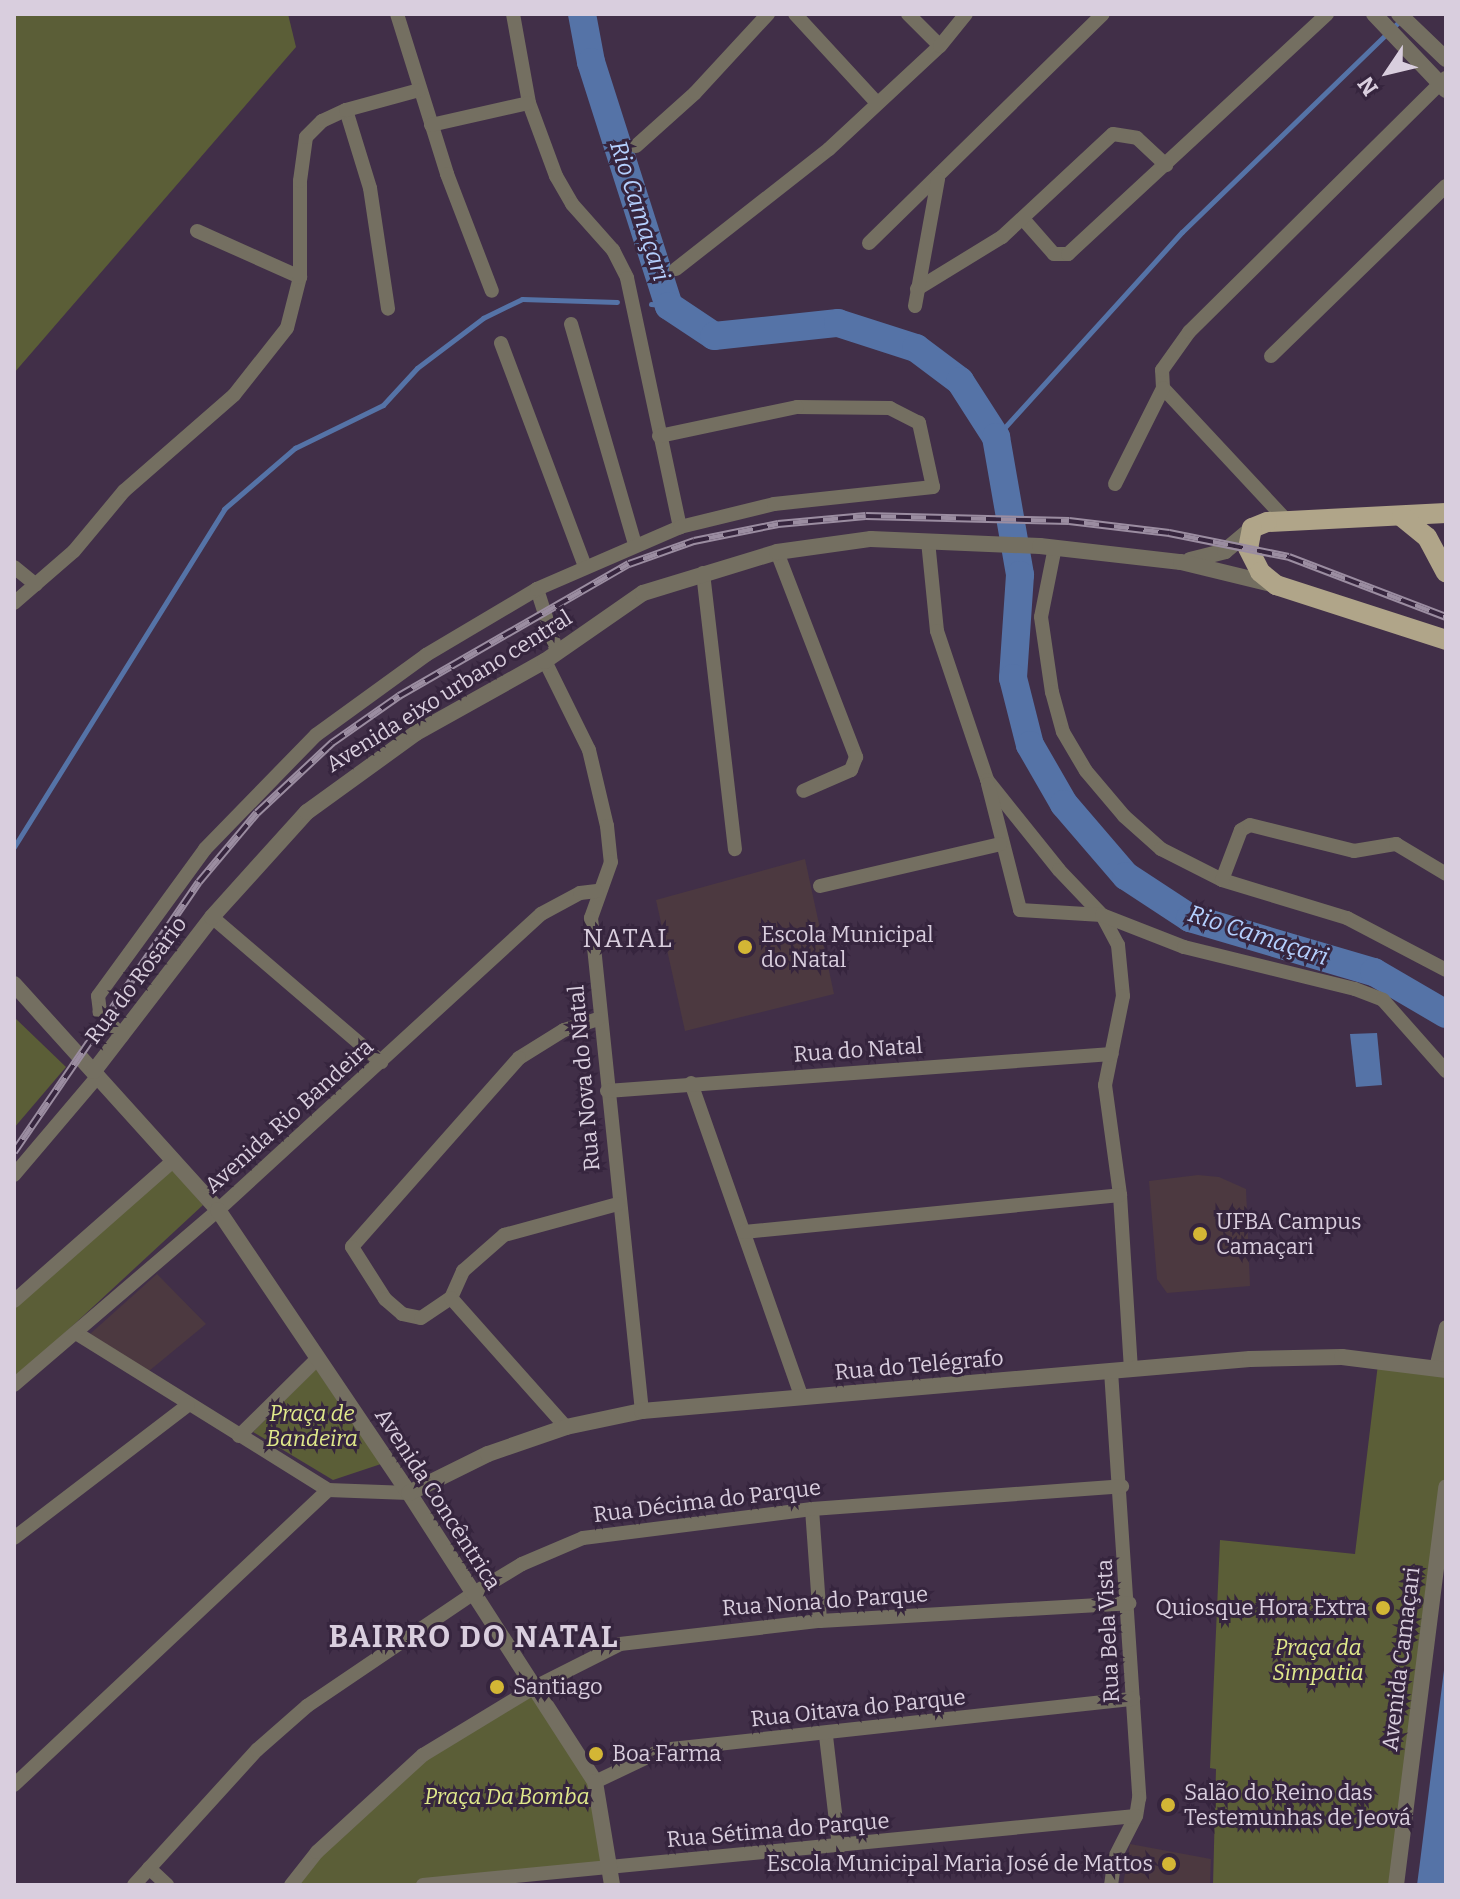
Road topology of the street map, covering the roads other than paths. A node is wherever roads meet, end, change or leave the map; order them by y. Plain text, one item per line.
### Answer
1 (397, 14) edge
2 (513, 14) edge
3 (768, 14) edge
4 (795, 14) edge
5 (908, 14) edge
6 (966, 14) edge
7 (1103, 14) edge
8 (1326, 14) edge
9 (1399, 14) edge
10 (1375, 16) edge
11 (940, 46) junction
12 (1446, 59) edge
13 (1444, 84) edge
14 (419, 90) junction
15 (529, 103) junction
16 (877, 103) junction
17 (346, 110) junction
18 (431, 125) junction
19 (636, 146) dead end
20 (1166, 165) junction
21 (938, 179) junction
22 (1446, 186) edge
23 (1024, 220) junction
24 (197, 231) dead end
25 (869, 243) dead end
26 (676, 269) dead end
27 (300, 277) junction
28 (917, 289) junction
29 (492, 291) dead end
30 (915, 306) dead end
31 (388, 309) dead end
32 (571, 324) dead end
33 (501, 343) dead end
34 (1271, 356) dead end
35 (1163, 388) junction
36 (659, 436) junction
37 (1115, 484) dead end
38 (1446, 513) edge
39 (1402, 517) junction
40 (1268, 523) junction
41 (1446, 523) edge
42 (680, 527) junction
43 (928, 541) junction
44 (635, 544) junction
45 (1048, 546) junction
46 (777, 552) junction
47 (1181, 562) junction
48 (585, 566) junction
49 (1443, 566) edge
50 (14, 567) edge
51 (703, 573) junction
52 (36, 585) junction
53 (1276, 585) junction
54 (537, 589) junction
55 (14, 603) edge
56 (1446, 640) edge
57 (551, 656) junction
58 (987, 780) junction
59 (803, 791) dead end
60 (1000, 844) junction
61 (735, 849) dead end
62 (1446, 874) edge
63 (1222, 880) junction
64 (820, 886) dead end
65 (597, 891) junction
66 (1102, 915) junction
67 (212, 917) junction
68 (1446, 970) edge
69 (14, 984) edge
70 (598, 1019) junction
71 (122, 1036) junction
72 (1112, 1054) junction
73 (381, 1062) junction
74 (1446, 1071) edge
75 (96, 1073) junction
76 (691, 1083) junction
77 (607, 1091) junction
78 (174, 1160) junction
79 (14, 1175) edge
80 (1120, 1195) junction
81 (618, 1204) junction
82 (218, 1210) junction
83 (744, 1232) junction
84 (451, 1298) junction
85 (14, 1301) edge
86 (1446, 1327) edge
87 (76, 1333) junction
88 (318, 1358) junction
89 (1441, 1369) edge
90 (1131, 1370) junction
91 (1111, 1371) junction
92 (14, 1385) edge
93 (801, 1396) junction
94 (188, 1405) junction
95 (642, 1411) junction
96 (566, 1427) junction
97 (239, 1436) junction
98 (1122, 1486) junction
99 (1446, 1487) edge
100 (328, 1490) junction
101 (409, 1493) junction
102 (812, 1509) junction
103 (14, 1538) edge
104 (474, 1593) junction
105 (1129, 1603) junction
106 (820, 1621) junction
107 (535, 1687) junction
108 (1133, 1699) junction
109 (826, 1736) junction
110 (595, 1782) junction
111 (14, 1785) edge
112 (1136, 1816) junction
113 (839, 1847) junction
114 (611, 1867) junction
115 (149, 1868) junction
116 (134, 1885) edge
117 (167, 1885) edge
118 (291, 1885) edge
119 (423, 1885) edge
120 (612, 1885) edge
121 (1111, 1885) edge
122 (1396, 1885) edge

1 - 14 street
2 - 15 street
3 - 19 street
4 - 16 street
5 - 11 street
6 - 11 street
7 - 21 street
8 - 20 street
9 - 12 street
10 - 13 street
11 - 16 street
13 - 35 street
14 - 17 street
14 - 18 street
15 - 18 street
15 - 36 street
16 - 26 street
17 - 27 street
17 - 31 street
18 - 29 street
20 - 23 street
20 - 23 street
21 - 25 street
21 - 28 street
22 - 34 street
23 - 28 street
24 - 27 street
27 - 52 street
28 - 30 street
32 - 44 street
33 - 48 street
35 - 37 street
35 - 40 street
36 - 42 street
36 - 42 street
38 - 39 main road
39 - 40 main road
39 - 49 main road
40 - 47 street
40 - 53 main road
41 - 49 main road
42 - 44 street
43 - 45 street
43 - 46 street
43 - 58 street
44 - 48 street
45 - 47 street
45 - 63 street
46 - 51 street
46 - 59 street
47 - 53 street
48 - 54 street
50 - 52 street
51 - 57 street, Avenida eixo urbano central
51 - 61 street
52 - 55 street
53 - 56 main road
54 - 57 street, Rua Nova do Natal
54 - 71 street
57 - 65 street, Rua Nova do Natal
57 - 67 street, Avenida eixo urbano central
58 - 60 street
58 - 66 street
60 - 64 street
60 - 66 street
62 - 63 street
63 - 68 street
65 - 70 street, Rua Nova do Natal
65 - 73 street, Avenida Rio Bandeira
66 - 72 street
66 - 74 street
67 - 71 street, Rua do Rosario
67 - 73 street
69 - 75 street, Avenida Concêntrica
70 - 77 street, Rua Nova do Natal
70 - 84 street
71 - 75 street, Rua do Rosario
72 - 76 street, Rua do Natal
72 - 80 street
73 - 82 street, Avenida Rio Bandeira
75 - 78 street, Avenida Concêntrica
75 - 79 street
76 - 77 street, Rua do Natal
76 - 83 street
77 - 81 street, Rua Nova do Natal
78 - 82 street, Avenida Concêntrica
78 - 85 street
80 - 83 street
80 - 90 street
81 - 84 street
81 - 95 street, Rua Nova do Natal
82 - 87 street, Avenida Rio Bandeira
82 - 88 street, Avenida Concêntrica
83 - 93 street
84 - 96 street
86 - 89 street
87 - 92 street, Avenida Rio Bandeira
87 - 94 street
88 - 97 street
88 - 101 street, Avenida Concêntrica
89 - 90 street, Rua do Telégrafo
90 - 91 street, Rua do Telégrafo
91 - 93 street, Rua do Telégrafo
91 - 98 street, Rua Bela Vista
93 - 95 street, Rua do Telégrafo
94 - 97 street
94 - 103 street
95 - 96 street, Rua do Telégrafo
96 - 101 street, Rua do Telégrafo
97 - 100 street
98 - 102 street, Rua Décima do Parque
98 - 105 street, Rua Bela Vista
99 - 122 street, Avenida Camaçari
100 - 101 street
100 - 111 street
101 - 104 street, Avenida Concêntrica
102 - 104 street, Rua Décima do Parque
102 - 106 street
104 - 107 street, Avenida Concêntrica
104 - 115 street, Rua Décima do Parque
105 - 106 street, Rua Nona do Parque
105 - 108 street, Rua Bela Vista
106 - 107 street, Rua Nona do Parque
107 - 110 street, Avenida Concêntrica
107 - 118 street, Rua Nona do Parque
108 - 109 street, Rua Oitava do Parque
108 - 112 street, Rua Bela Vista
109 - 110 street, Rua Oitava do Parque
109 - 113 street
110 - 114 street, Avenida Concêntrica
112 - 113 street, Rua Sétima do Parque
112 - 121 street, Rua Bela Vista
113 - 114 street, Rua Sétima do Parque
114 - 119 street, Rua Sétima do Parque
114 - 120 street, Avenida Concêntrica
115 - 116 street, Rua Décima do Parque
115 - 117 street

